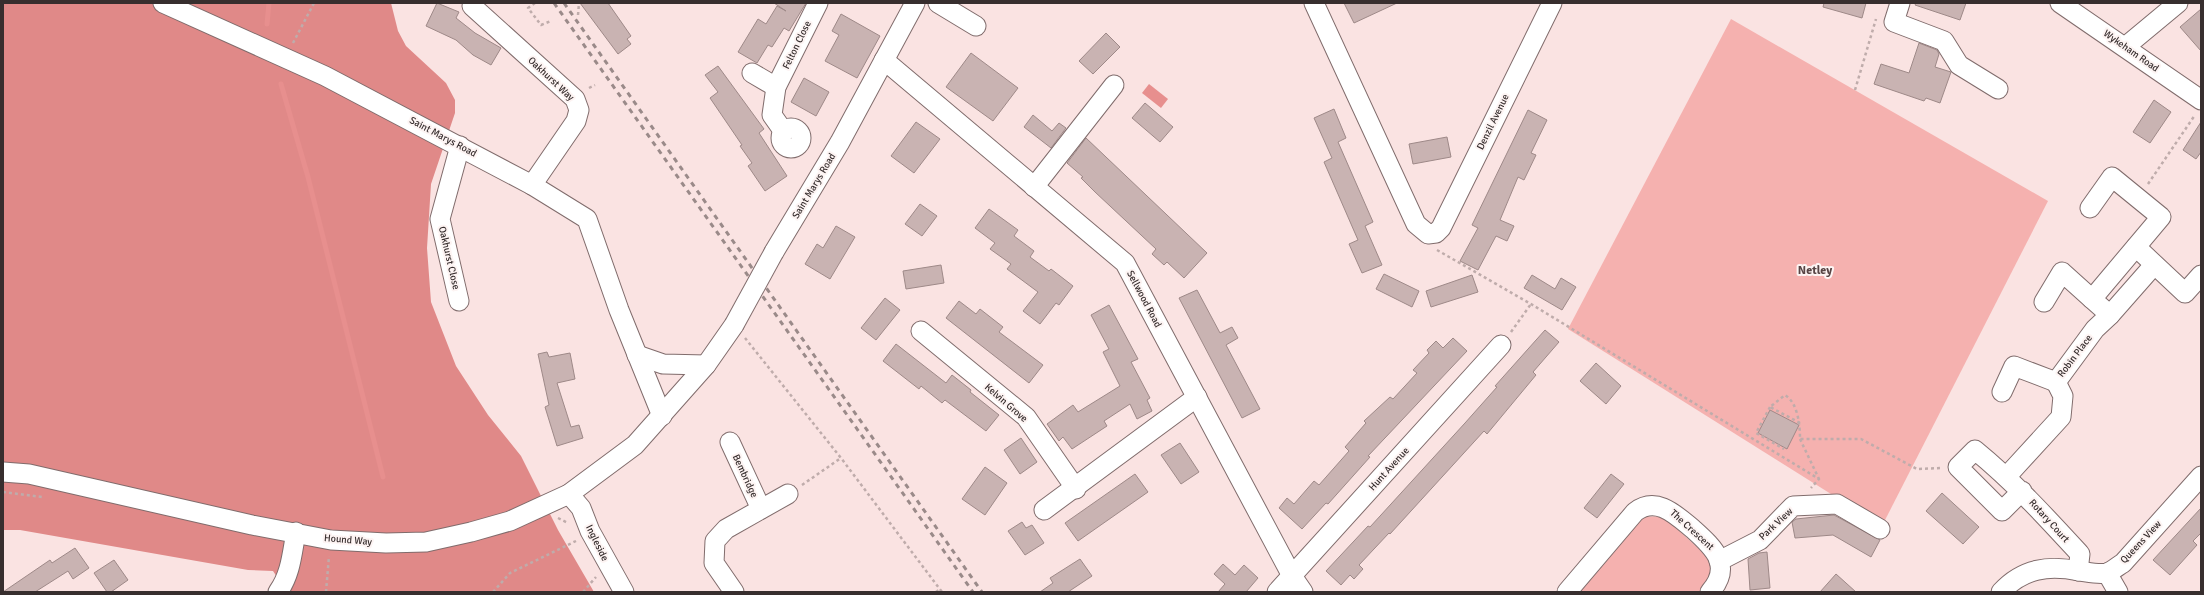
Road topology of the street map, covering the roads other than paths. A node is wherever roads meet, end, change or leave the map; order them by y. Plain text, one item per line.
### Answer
1 (163, 3) edge
2 (818, 3) edge
3 (915, 3) edge
4 (938, 3) edge
5 (1314, 3) edge
6 (1552, 3) edge
7 (1900, 3) edge
8 (2060, 3) edge
9 (2178, 3) edge
10 (472, 6) dead end
11 (976, 26) dead end
12 (2125, 47) junction
13 (884, 60) junction
14 (752, 73) dead end
15 (1114, 86) dead end
16 (776, 87) junction
17 (1998, 90) dead end
18 (2199, 107) edge
19 (784, 132) dead end
20 (460, 146) junction
21 (532, 185) junction
22 (1034, 187) junction
23 (2090, 208) dead end
24 (2136, 247) junction
25 (2154, 264) junction
26 (2201, 275) edge
27 (2092, 299) junction
28 (459, 301) dead end
29 (2044, 302) dead end
30 (2110, 315) junction
31 (921, 331) dead end
32 (1501, 345) road end
33 (637, 355) junction
34 (706, 365) junction
35 (2056, 382) junction
36 (2002, 392) dead end
37 (1197, 397) junction
38 (662, 416) junction
39 (730, 442) dead end
40 (3, 472) edge
41 (2007, 476) junction
42 (2201, 476) edge
43 (1076, 488) junction
44 (2022, 491) junction
45 (569, 494) junction
46 (788, 494) road end
47 (761, 509) junction
48 (1044, 510) dead end
49 (1880, 529) dead end
50 (296, 532) junction
51 (1719, 561) junction
52 (2078, 570) junction
53 (2107, 573) junction
54 (1292, 576) junction
55 (278, 592) edge
56 (624, 592) edge
57 (734, 592) edge
58 (1277, 592) edge
59 (1303, 592) edge
60 (1567, 592) edge
61 (1710, 592) edge
62 (2001, 592) edge
63 (2118, 592) edge

1 - 20 street, Saint Marys Road
2 - 16 street, Felton Close
3 - 13 street, Saint Marys Road
4 - 11 street
5 - 6 street, Denzil Avenue
7 - 17 street
8 - 12 street, Wykeham Road
9 - 12 street
10 - 21 street, Oakhurst Way
12 - 18 street, Wykeham Road
13 - 22 street, Sellwood Road
13 - 34 street, Saint Marys Road, bridge
14 - 16 street
15 - 22 street
16 - 19 street, Felton Close
20 - 21 street, Saint Marys Road
20 - 28 street, Oakhurst Close
21 - 33 street, Saint Marys Road
22 - 37 street, Sellwood Road
23 - 24 street
24 - 25 street
24 - 27 street
25 - 26 street
25 - 30 street, Robin Place
27 - 29 street
27 - 30 street
30 - 35 street, Robin Place
31 - 43 street, Kelvin Grove
32 - 54 street, Hunt Avenue
33 - 34 street
33 - 38 street, Saint Marys Road
34 - 38 street, Saint Marys Road
35 - 36 street
35 - 41 street, Robin Place
37 - 43 street
37 - 54 street, Sellwood Road
38 - 45 street, Hound Way
39 - 47 street, Bembridge
40 - 50 street, Hound Way
41 - 44 street, Rotary Court
41 - 44 street, Rotary Court
42 - 53 street, Queens View
43 - 48 street
44 - 52 street, Rotary Court
45 - 50 street, Hound Way
45 - 56 street, Ingleside
46 - 47 street, Bembridge
47 - 57 street, Bembridge
49 - 51 street, Park View
50 - 55 street
51 - 60 street, The Crescent
51 - 61 street, The Crescent
52 - 53 street
52 - 62 street
53 - 63 street
54 - 58 street, Hunt Avenue
54 - 59 street, Sellwood Road

